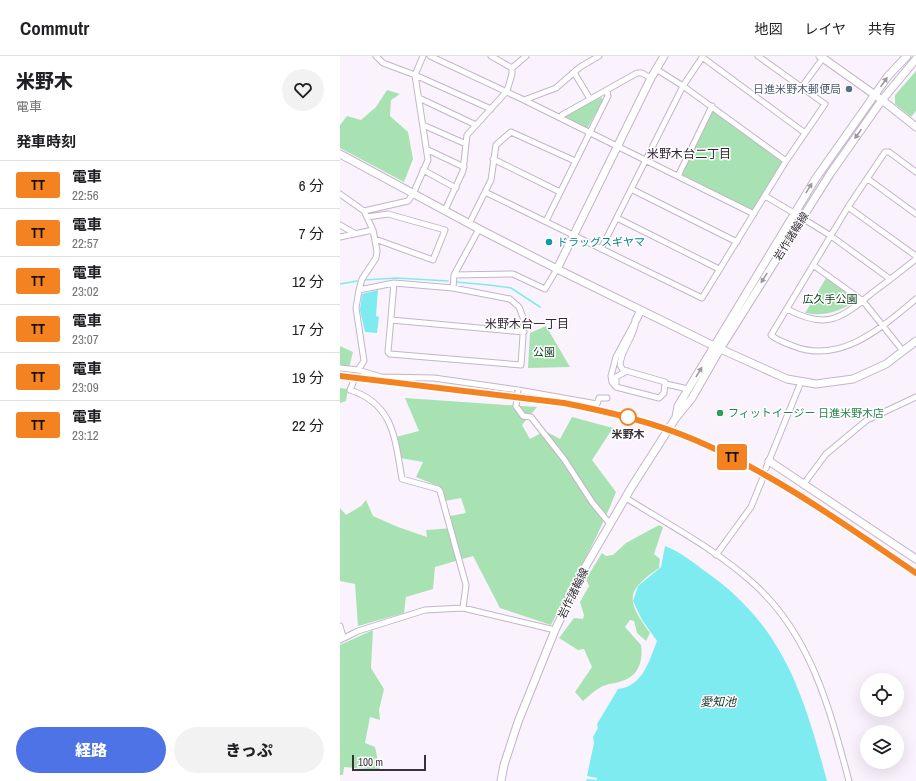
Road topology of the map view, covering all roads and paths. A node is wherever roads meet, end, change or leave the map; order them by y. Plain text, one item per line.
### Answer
1 (376, 56) edge
2 (423, 56) edge
3 (430, 56) edge
4 (491, 56) edge
5 (526, 56) edge
6 (599, 56) edge
7 (664, 56) edge
8 (758, 56) edge
9 (907, 56) edge
10 (702, 57) edge
11 (823, 57) edge
12 (916, 59) edge
13 (512, 68) junction
14 (656, 69) junction
15 (575, 74) junction
16 (415, 75) junction
17 (651, 78) junction
18 (683, 86) junction
19 (802, 88) junction
20 (507, 91) junction
21 (607, 91) junction
22 (875, 95) junction
23 (419, 98) junction
24 (590, 99) junction
25 (524, 100) junction
26 (882, 100) junction
27 (712, 106) junction
28 (491, 109) junction
29 (560, 118) junction
30 (423, 125) junction
31 (476, 125) junction
32 (916, 127) edge
33 (590, 132) junction
34 (805, 133) junction
35 (466, 144) junction
36 (618, 146) junction
37 (428, 150) junction
38 (340, 154) edge
39 (493, 159) junction
40 (646, 160) junction
41 (575, 161) junction
42 (786, 161) junction
43 (464, 167) junction
44 (423, 170) junction
45 (916, 172) edge
46 (678, 176) junction
47 (868, 179) junction
48 (456, 188) junction
49 (631, 189) junction
50 (485, 192) junction
51 (560, 192) junction
52 (340, 194) edge
53 (413, 194) junction
54 (765, 196) junction
55 (848, 207) junction
56 (445, 210) junction
57 (364, 211) junction
58 (794, 213) junction
59 (754, 214) junction
60 (916, 214) edge
61 (367, 217) junction
62 (617, 218) junction
63 (802, 218) junction
64 (546, 221) junction
65 (469, 224) junction
66 (340, 225) edge
67 (479, 229) junction
68 (373, 230) junction
69 (354, 233) junction
70 (574, 235) junction
71 (831, 236) junction
72 (340, 237) edge
73 (375, 239) junction
74 (737, 242) junction
75 (601, 249) junction
76 (916, 256) edge
77 (916, 259) edge
78 (813, 265) junction
79 (557, 269) junction
80 (720, 269) junction
81 (454, 275) junction
82 (890, 279) junction
83 (394, 283) junction
84 (453, 288) junction
85 (359, 290) junction
86 (916, 299) edge
87 (862, 301) junction
88 (787, 309) junction
89 (641, 310) junction
90 (391, 320) junction
91 (636, 320) junction
92 (882, 326) junction
93 (524, 332) junction
94 (916, 341) edge
95 (717, 347) junction
96 (903, 351) junction
97 (340, 368) edge
98 (358, 370) junction
99 (627, 371) junction
100 (801, 382) junction
101 (353, 383) dead end
102 (666, 384) junction
103 (616, 387) junction
104 (688, 389) junction
105 (518, 390) junction
106 (916, 397) edge
107 (607, 398) dead end
108 (675, 419) junction
109 (768, 465) joint
110 (762, 480) tunnel mouth
111 (803, 484) junction
112 (626, 498) junction
113 (610, 524) junction
114 (716, 555) junction
115 (916, 559) edge
116 (463, 608) junction
117 (340, 626) edge
118 (555, 630) junction
119 (342, 638) edge
120 (501, 781) edge
121 (849, 781) edge

1 - 16 street
2 - 16 street
3 - 20 street
4 - 13 street
5 - 13 street
6 - 15 street
7 - 14 main road
8 - 19 street
22 -> 9 main road, 岩作諸輪線
10 - 18 street
10 - 34 street
11 - 19 street
11 - 22 main road
12 - 26 main road, 岩作諸輪線
13 - 20 street
14 - 17 main road
14 - 18 street
15 - 24 street
15 - 25 street
16 - 23 street
16 - 28 street
17 - 21 street
17 - 36 main road
18 - 27 street
18 - 40 street
19 - 34 street
20 - 25 street
20 - 28 street
21 - 24 street
21 - 33 street
22 - 26 main road
58 -> 22 main road, 岩作諸輪線
23 - 30 street
23 - 31 street
24 - 29 street
25 - 29 street
26 - 32 main road
26 -> 63 main road, 岩作諸輪線
27 - 42 street
27 - 46 street
28 - 31 street
29 - 33 street
30 - 35 street
30 - 37 street
31 - 35 street
33 - 36 street
33 - 41 street
34 - 42 street
35 - 43 street
36 - 40 street
36 - 70 main road
37 - 43 street
37 - 44 street
38 - 53 main road
39 - 41 street
39 - 50 street
39 - 51 street
40 - 46 street
40 - 49 street
41 - 51 street
42 - 54 street
43 - 48 street
44 - 48 street
44 - 53 street
45 - 47 street
46 - 59 street
47 - 55 street
47 - 60 street
48 - 56 street
49 - 62 street
49 - 74 street
50 - 64 street
50 - 65 street
51 - 64 street
52 - 57 street
53 - 56 main road
53 - 57 street
54 - 58 street
54 - 59 street
55 - 71 street
55 - 76 street
56 - 65 main road
57 - 61 street
58 - 95 main road, 岩作諸輪線
59 - 74 street
61 - 68 street
61 - 73 street
62 - 75 street
62 - 80 street
63 - 71 street
63 -> 95 main road, 岩作諸輪線
64 - 70 street
65 - 67 main road
66 - 69 street
67 - 79 main road
67 - 81 street
68 - 69 street
68 - 73 street
69 - 72 street
70 - 75 street
70 - 79 main road
71 - 78 street
71 - 82 street
73 - 85 street
74 - 80 street
75 - 80 street
77 - 82 street
78 - 87 street
78 - 88 street
79 - 81 street
79 - 89 main road
81 - 84 street
82 - 87 street
83 - 84 street
83 - 85 street
83 - 90 street
84 - 93 street
85 - 98 street
86 - 92 street
87 - 88 street
87 - 92 street
88 - 92 street
89 - 91 main road
89 - 95 main road
90 - 93 street
90 - 93 street
91 - 99 street
91 - 103 street
92 - 96 street
94 - 96 main road
95 - 100 main road
104 -> 95 main road, 岩作諸輪線
95 - 108 main road, 岩作諸輪線
96 - 100 main road
97 - 98 street
98 - 105 street
99 - 102 street
99 - 103 street
100 - 109 street
101 - 116 street
102 - 103 street
102 - 104 street
104 - 108 main road, 岩作諸輪線
105 - 107 street
105 - 113 street, bridge
106 - 111 street
108 - 112 main road, 岩作諸輪線
109 - 111 main road
110 - 114 street
111 - 115 main road
112 - 113 main road, 岩作諸輪線
112 - 114 street
113 - 118 main road, 岩作諸輪線
114 - 121 street
116 - 118 street
116 - 119 street
117 - 119 street
118 - 120 main road, 岩作諸輪線

